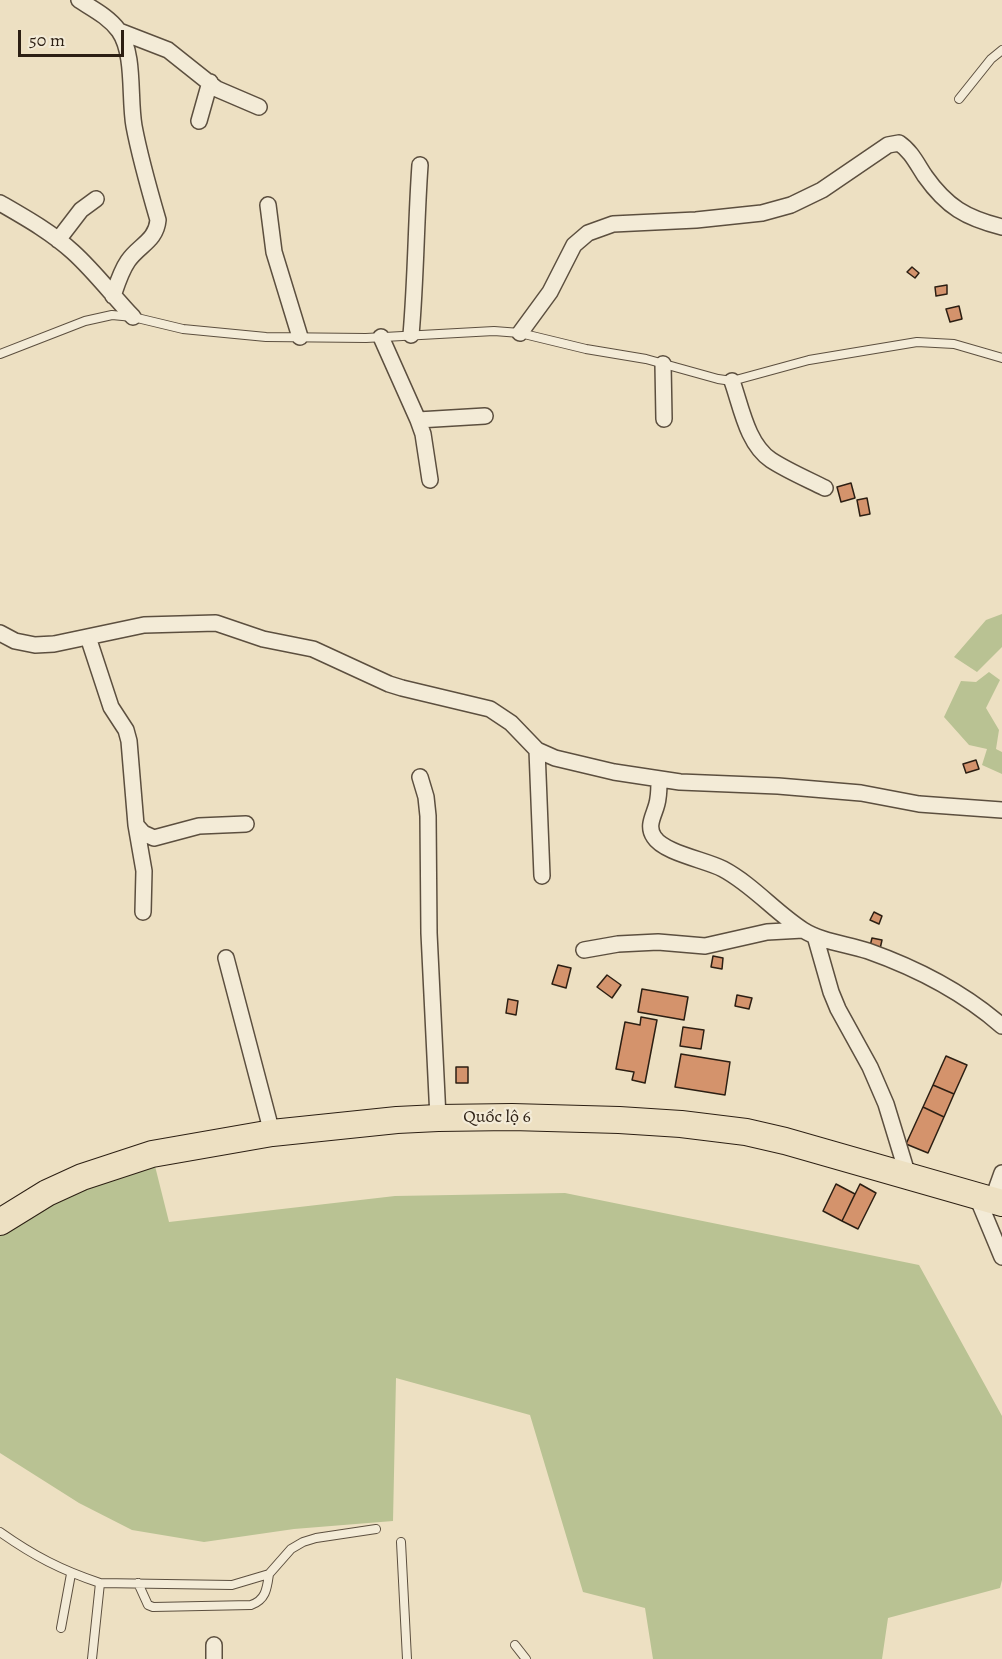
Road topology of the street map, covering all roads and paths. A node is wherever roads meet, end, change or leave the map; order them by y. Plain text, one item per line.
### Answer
1 (79, 0) edge
2 (119, 31) junction
3 (1002, 50) edge
4 (210, 82) junction
5 (959, 99) dead end
6 (259, 108) dead end
7 (199, 121) dead end
8 (420, 165) dead end
9 (96, 199) dead end
10 (0, 203) edge
11 (268, 205) dead end
12 (1002, 227) edge
13 (58, 240) junction
14 (113, 296) junction
15 (133, 317) junction
16 (520, 333) junction
17 (411, 335) junction
18 (381, 337) junction
19 (300, 338) junction
20 (0, 354) edge
21 (1002, 358) edge
22 (663, 364) junction
23 (732, 381) junction
24 (485, 416) dead end
25 (664, 419) dead end
26 (418, 420) junction
27 (430, 480) dead end
28 (825, 488) dead end
29 (0, 633) edge
30 (88, 637) junction
31 (537, 750) junction
32 (420, 777) dead end
33 (659, 780) junction
34 (1002, 810) edge
35 (246, 824) dead end
36 (136, 825) junction
37 (542, 876) dead end
38 (143, 912) dead end
39 (809, 933) junction
40 (584, 950) dead end
41 (226, 958) dead end
42 (1002, 1026) edge
43 (438, 1118) junction
44 (272, 1133) junction
45 (1002, 1173) edge
46 (908, 1176) junction
47 (991, 1200) edge
48 (0, 1222) edge
49 (1002, 1257) edge
50 (376, 1529) dead end
51 (0, 1532) edge
52 (401, 1542) dead end
53 (71, 1574) junction
54 (269, 1574) junction
55 (100, 1583) junction
56 (138, 1583) junction
57 (61, 1628) dead end
58 (515, 1645) dead end
59 (92, 1659) edge
60 (407, 1659) edge
61 (526, 1659) edge

1 - 2 street
2 - 4 street
2 - 14 street
3 - 5 lane
4 - 6 street
4 - 7 street
8 - 17 street
9 - 13 street
10 - 13 street
11 - 19 street
12 - 16 street
13 - 14 street
14 - 15 street
15 - 19 lane
15 - 20 lane
16 - 17 lane
16 - 22 lane
17 - 18 lane
18 - 19 lane
18 - 26 street
21 - 23 lane
22 - 23 lane
22 - 25 street
23 - 28 street
24 - 26 street
26 - 27 street
29 - 30 street
30 - 31 street
30 - 36 street
31 - 33 street
31 - 37 street
32 - 43 street
33 - 34 street
33 - 39 street
35 - 36 street
36 - 38 street
39 - 40 street
39 - 42 street
39 - 46 street
41 - 44 street
43 - 44 highway, Quốc lộ 6
43 - 46 highway, Quốc lộ 6
44 - 48 highway, Quốc lộ 6
45 - 47 street
46 - 47 highway, Quốc lộ 6
47 - 49 street
50 - 54 lane
51 - 53 lane
52 - 60 lane
53 - 55 lane
53 - 57 lane
54 - 56 lane
54 - 56 lane
55 - 56 lane
55 - 59 lane
58 - 61 lane

